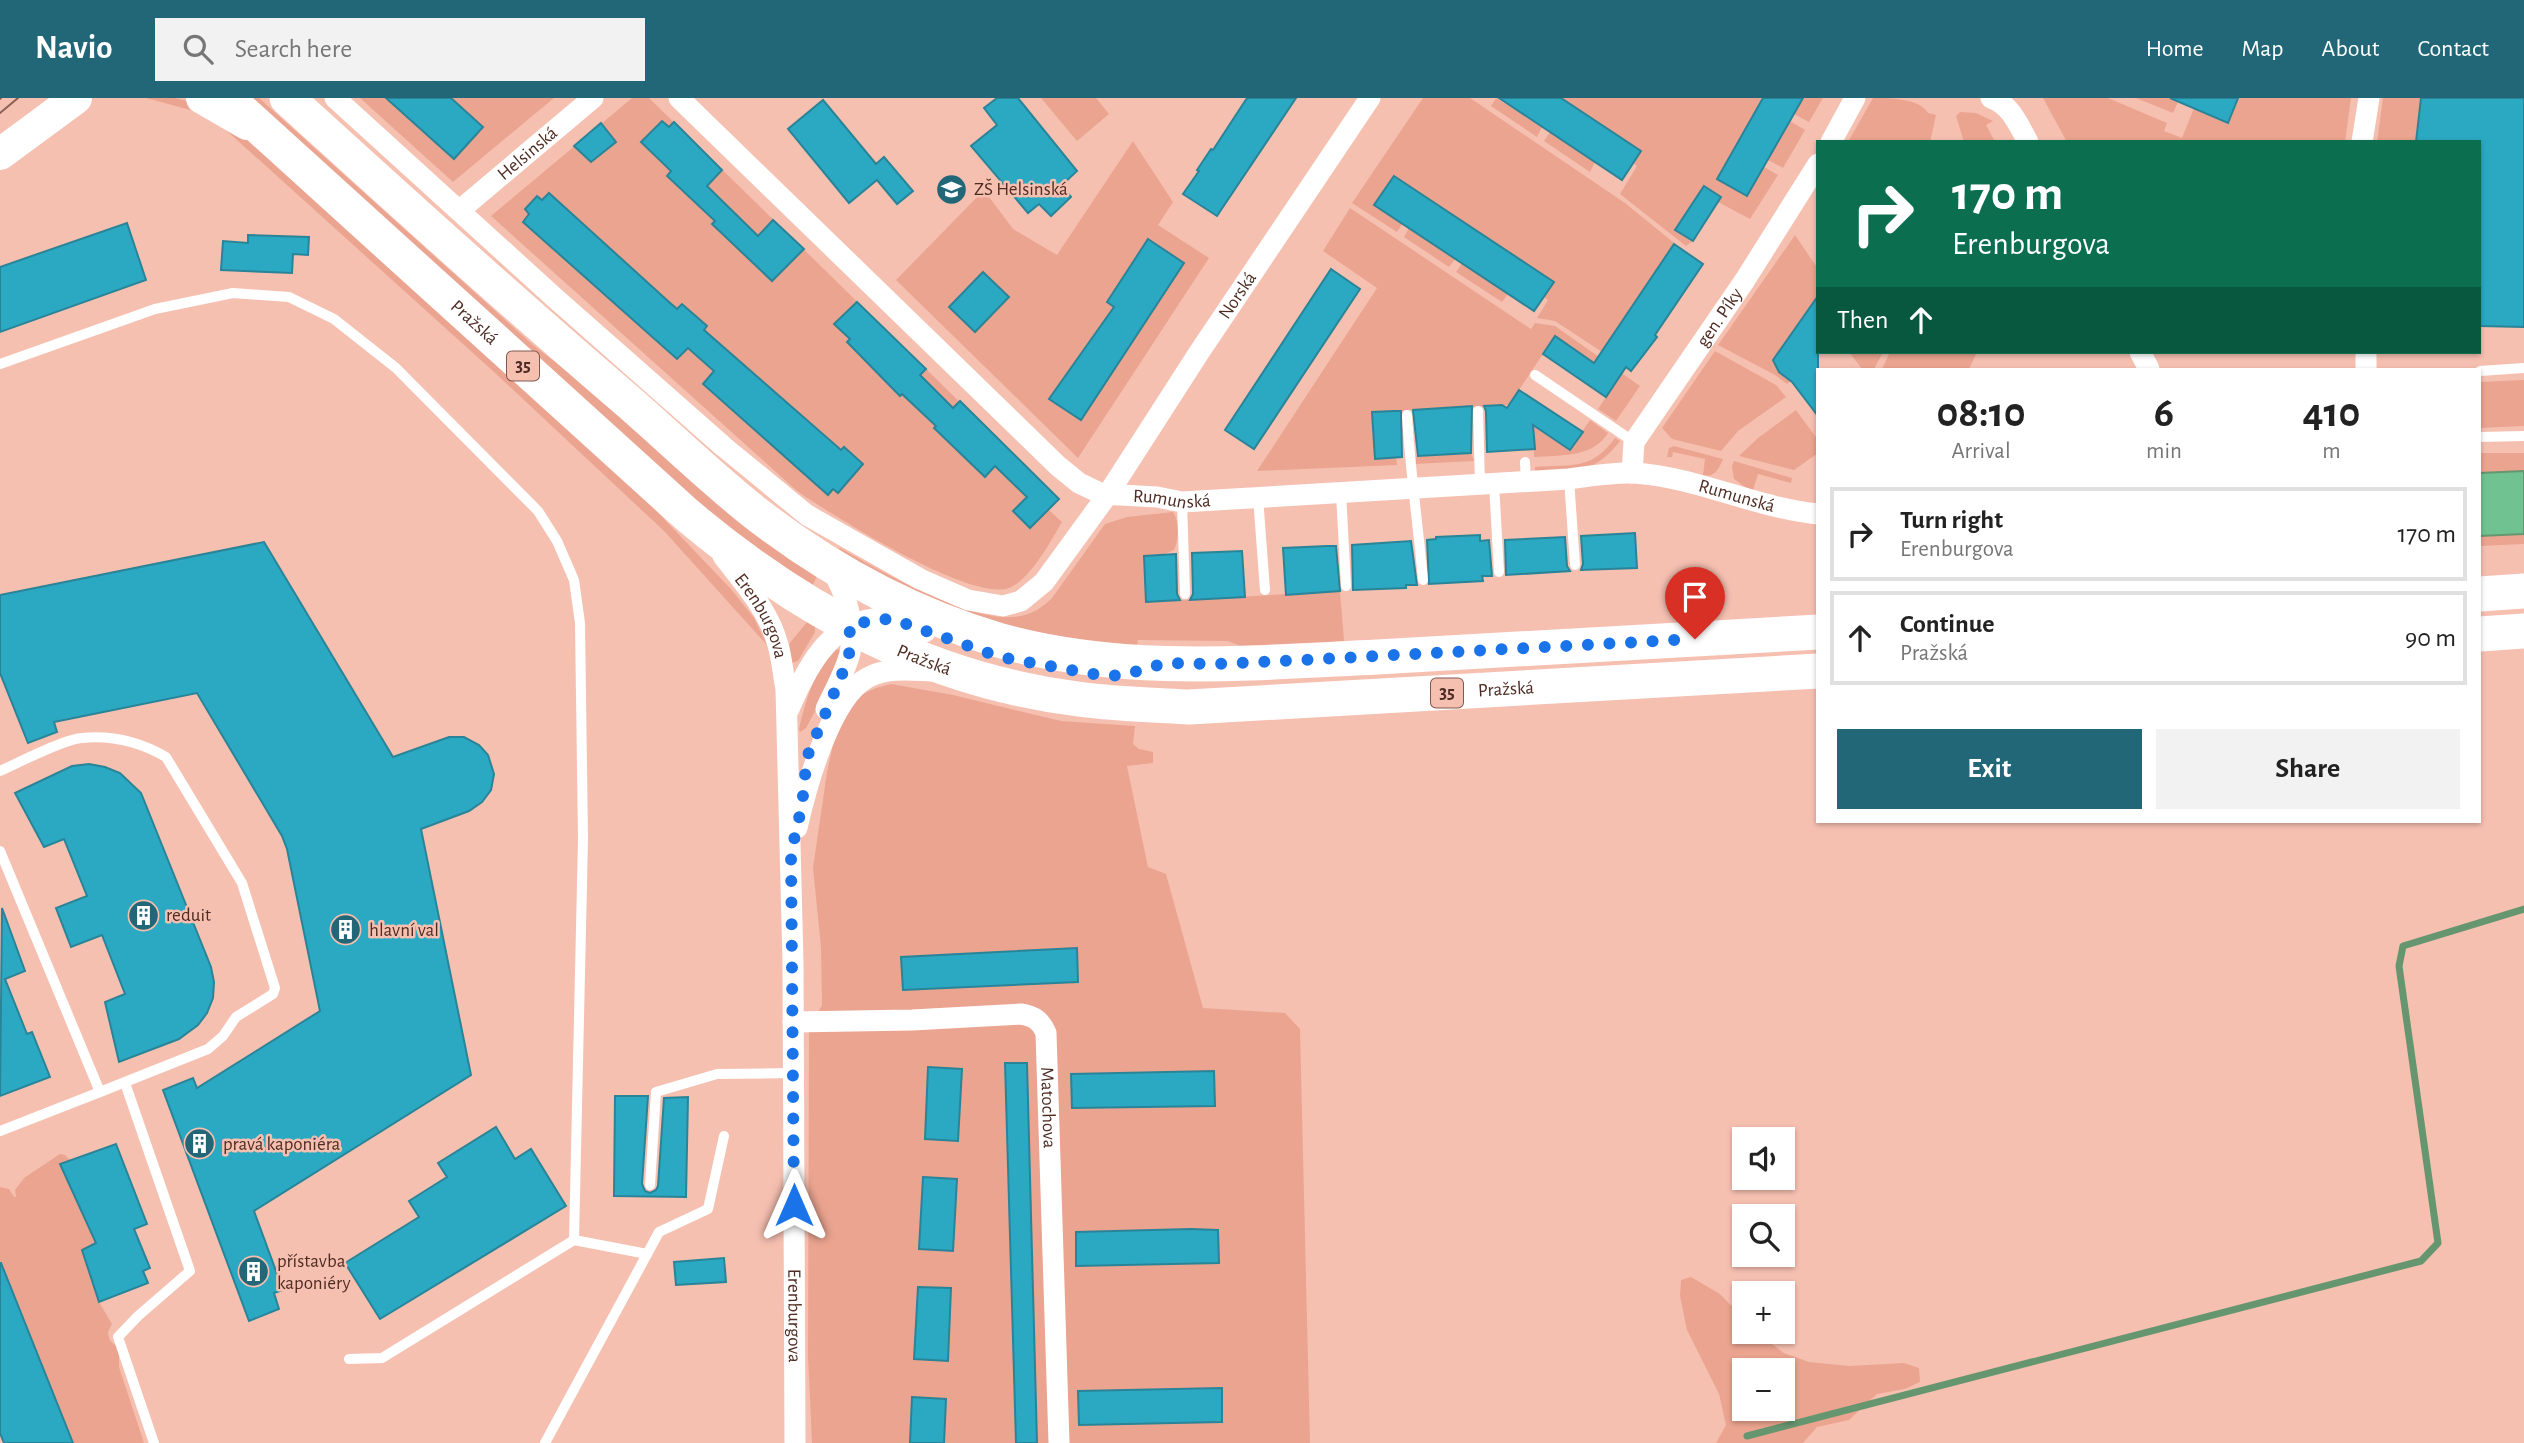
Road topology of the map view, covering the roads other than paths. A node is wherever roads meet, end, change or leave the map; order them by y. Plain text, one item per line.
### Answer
1 (45, 98) edge
2 (76, 98) edge
3 (202, 98) edge
4 (227, 98) edge
5 (287, 98) edge
6 (335, 98) edge
7 (593, 98) edge
8 (679, 98) edge
9 (1370, 98) edge
10 (1855, 98) edge
11 (1991, 98) edge
12 (2369, 98) edge
13 (0, 134) edge
14 (1832, 140) edge
15 (2027, 140) edge
16 (2362, 140) edge
17 (277, 143) junction
18 (0, 154) edge
19 (1816, 167) edge
20 (460, 210) junction
21 (0, 364) edge
22 (2524, 368) edge
23 (2481, 371) edge
24 (1535, 375) dead end
25 (1478, 411) dead end
26 (1407, 415) dead end
27 (2524, 436) edge
28 (2481, 437) edge
29 (1634, 442) junction
30 (1632, 473) junction
31 (1569, 479) junction
32 (1487, 484) junction
33 (1413, 488) junction
34 (1341, 493) junction
35 (1108, 494) junction
36 (1258, 497) junction
37 (1182, 502) junction
38 (1816, 514) edge
39 (703, 529) junction
40 (827, 563) junction
41 (1575, 565) dead end
42 (1499, 572) dead end
43 (1423, 580) dead end
44 (2481, 583) edge
45 (1346, 586) dead end
46 (1265, 590) dead end
47 (2524, 590) edge
48 (1185, 594) dead end
49 (2481, 594) edge
50 (849, 626) junction
51 (2524, 631) edge
52 (1816, 632) edge
53 (2481, 634) edge
54 (1166, 663) junction
55 (1816, 671) edge
56 (958, 672) junction
57 (787, 715) junction
58 (0, 771) edge
59 (802, 805) junction
60 (0, 851) edge
61 (791, 853) junction
62 (793, 1023) junction
63 (793, 1073) junction
64 (125, 1083) junction
65 (100, 1093) junction
66 (0, 1131) edge
67 (724, 1136) dead end
68 (650, 1185) dead end
69 (574, 1240) junction
70 (647, 1254) junction
71 (349, 1359) dead end
72 (154, 1443) edge
73 (545, 1443) edge
74 (795, 1443) edge
75 (1059, 1443) edge

1 - 13 main road
2 - 18 main road
3 - 17 main road
4 - 17 main road, Pražská / 35
5 - 40 main road, Pražská / 35
6 - 20 street
7 - 20 street, Helsinská
8 - 35 street, Rumunská
9 - 35 street, Norská
10 - 14 street
11 - 15 street
12 - 16 street
17 - 39 main road, Pražská / 35
19 - 29 street, gen. Píky
20 - 35 street
21 - 69 lane
22 - 23 lane
24 - 29 lane
25 - 32 lane
26 - 33 lane
27 - 28 lane
29 - 30 street
30 - 31 street, Rumunská
30 - 38 street, Rumunská
31 - 32 street, Rumunská
31 - 41 lane
32 - 33 street, Rumunská
32 - 42 lane
33 - 34 street, Rumunská
33 - 43 lane
34 - 36 street, Rumunská
34 - 45 lane
35 - 37 street, Rumunská
36 - 37 street, Rumunská
36 - 46 lane
37 - 48 lane
39 - 50 main road, Pražská / 35
39 - 57 street, Erenburgova
40 - 50 street, Erenburgova
40 - 54 main road, Pražská / 35
44 - 47 lane
47 - 49 main road
50 - 54 street, Erenburgova
50 - 56 main road, Pražská / 35
50 - 57 street, Erenburgova
50 - 59 street, Erenburgova
51 - 53 main road
52 - 54 main road, Pražská / 35
55 - 56 main road, Pražská / 35
56 - 59 street, Erenburgova
57 - 61 street, Erenburgova
58 - 64 lane
59 - 61 street, Erenburgova
60 - 65 lane
61 - 62 street, Erenburgova
62 - 63 street, Erenburgova
62 - 75 street, Matochova
63 - 68 lane
63 - 74 street, Erenburgova
64 - 65 lane
64 - 72 lane
65 - 66 lane
67 - 70 lane
69 - 70 lane
69 - 71 lane
70 - 73 lane

